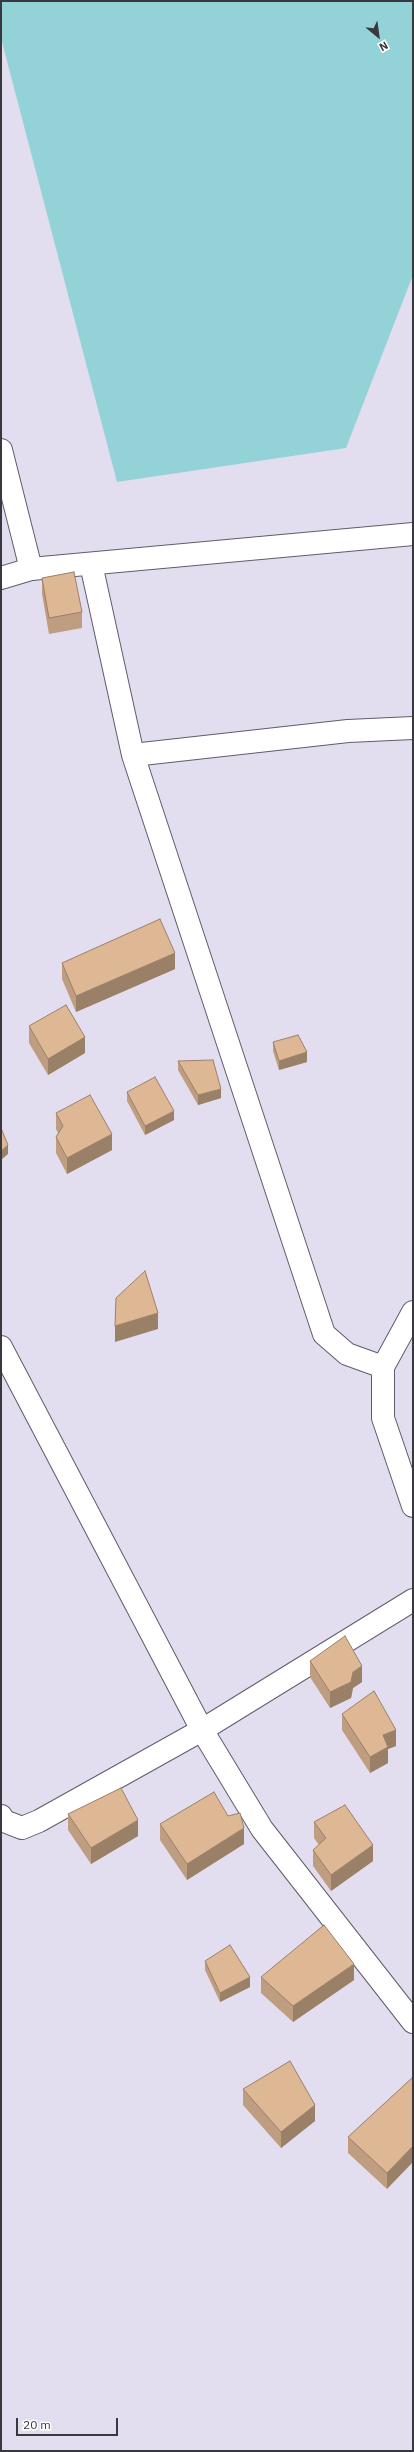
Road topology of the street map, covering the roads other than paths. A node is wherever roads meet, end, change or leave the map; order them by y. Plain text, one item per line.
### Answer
1 (1, 450) edge
2 (413, 534) edge
3 (91, 564) junction
4 (31, 569) junction
5 (1, 578) edge
6 (413, 728) edge
7 (133, 755) junction
8 (413, 1312) edge
9 (1, 1347) edge
10 (383, 1368) junction
11 (413, 1506) edge
12 (413, 1600) edge
13 (202, 1730) junction
14 (1, 1816) edge
15 (413, 2022) edge

1 - 4 street
2 - 3 street
3 - 4 street
3 - 7 street
4 - 5 street
6 - 7 street
7 - 10 street
8 - 10 street
9 - 13 street
10 - 11 street
12 - 13 street
13 - 14 street
13 - 15 street

